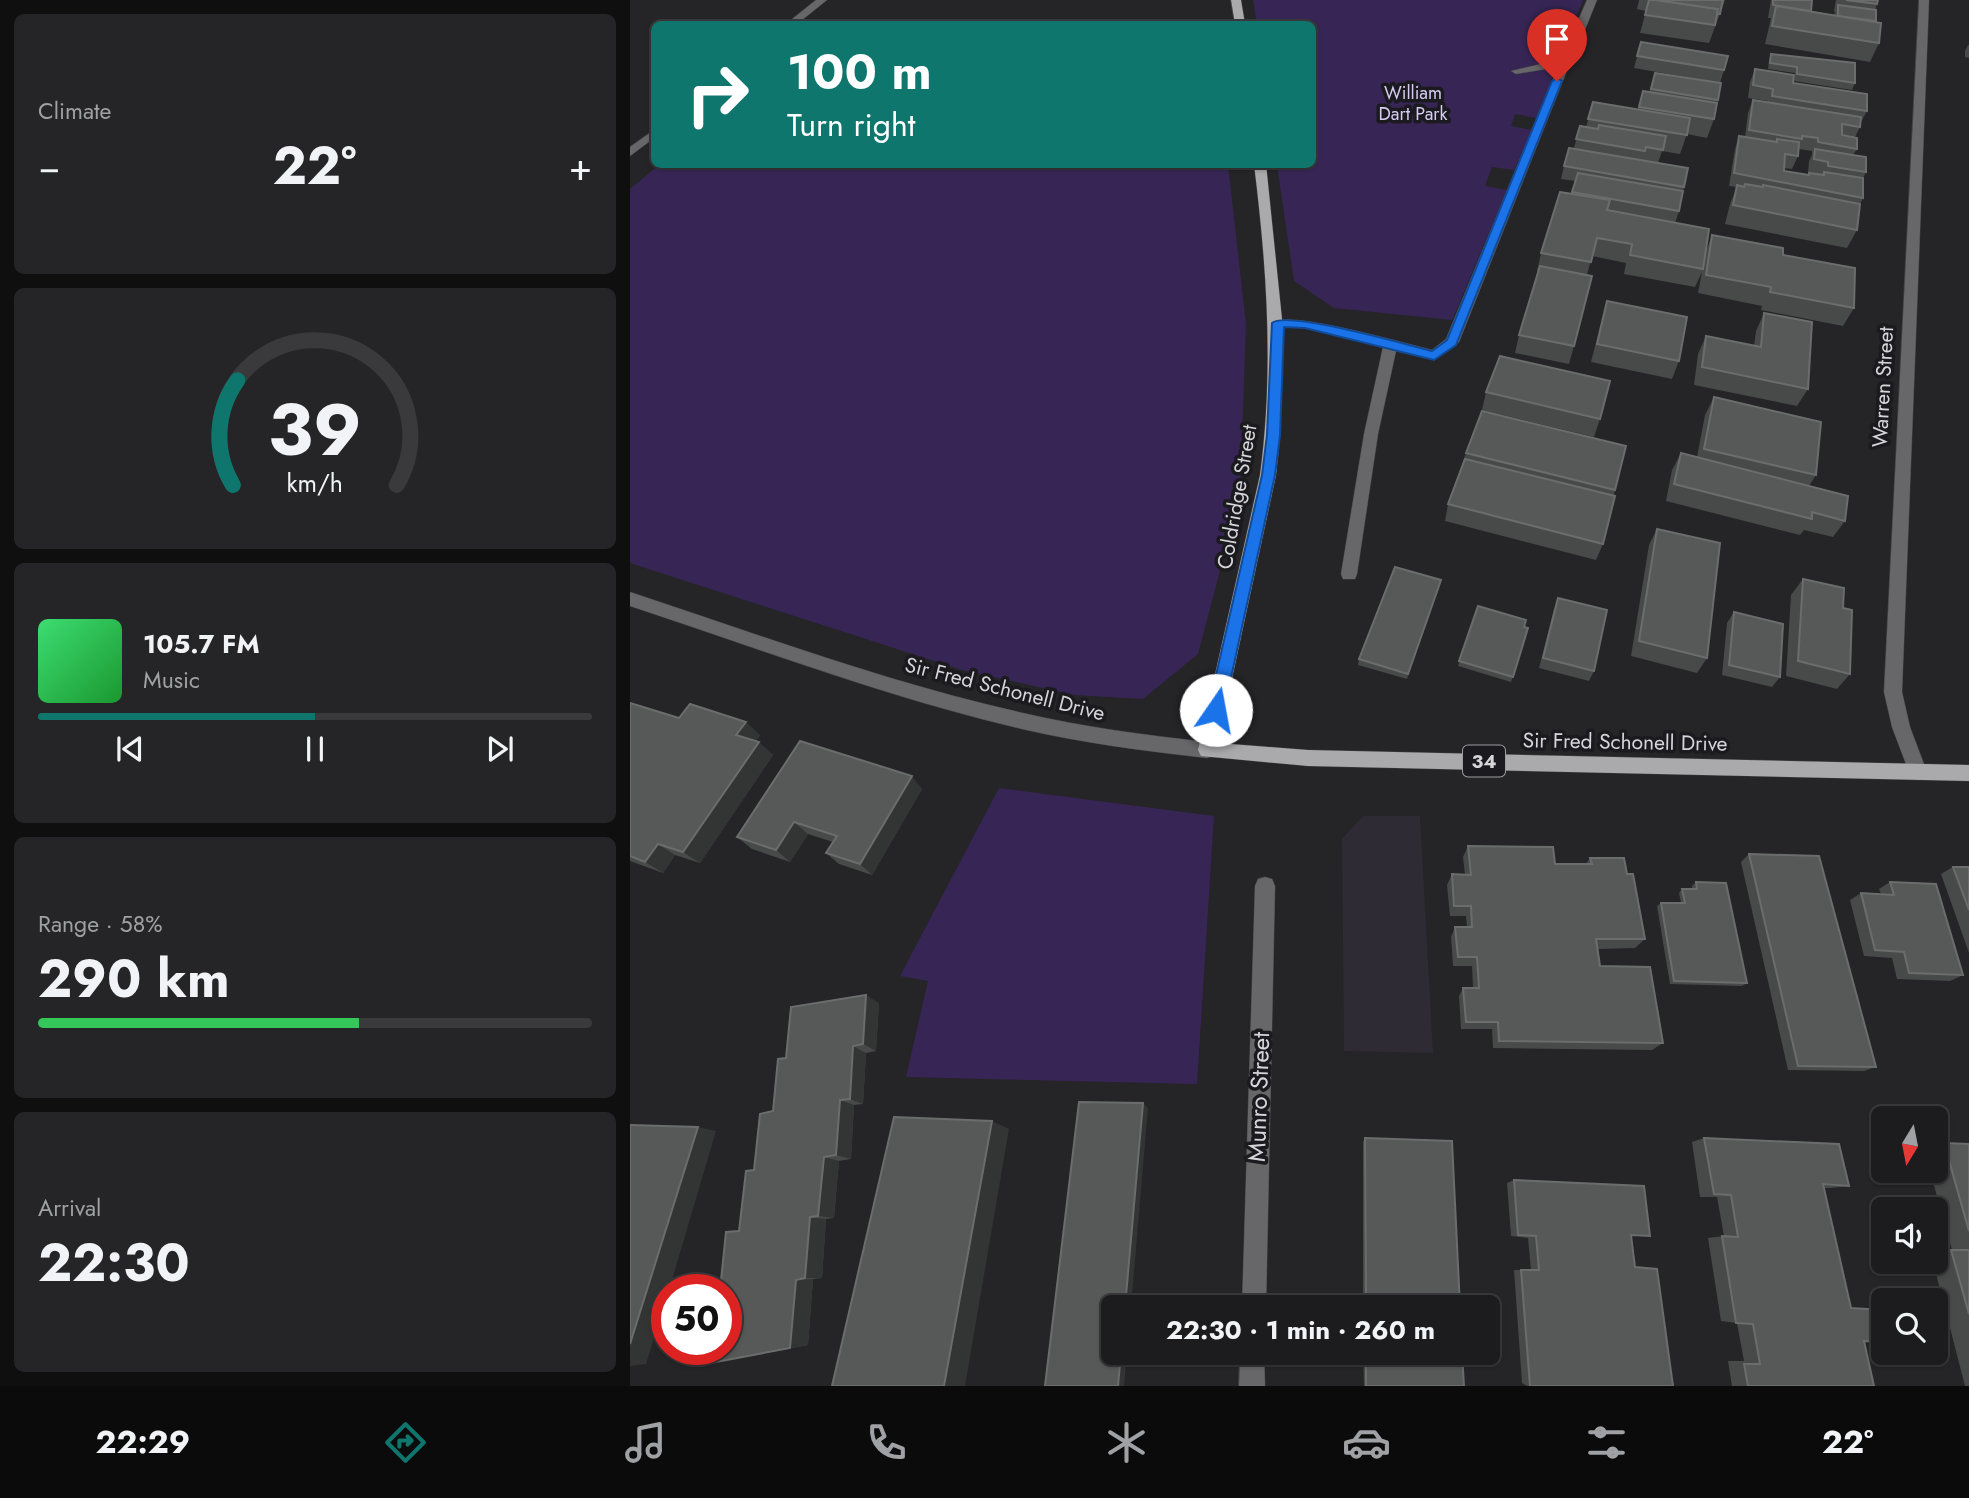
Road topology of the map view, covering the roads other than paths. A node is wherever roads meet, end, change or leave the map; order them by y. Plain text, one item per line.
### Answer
1 (822, 0) edge
2 (1236, 0) edge
3 (1592, 0) edge
4 (1924, 0) edge
5 (795, 21) edge
6 (1240, 21) edge
7 (1559, 61) junction
8 (1516, 71) dead end
9 (637, 132) dead end
10 (651, 134) edge
11 (651, 136) edge
12 (630, 153) edge
13 (1261, 168) edge
14 (1278, 323) junction
15 (1391, 344) junction
16 (1349, 574) dead end
17 (630, 599) edge
18 (1207, 750) junction
19 (1918, 772) junction
20 (1969, 773) edge
21 (1265, 886) dead end
22 (1254, 1295) edge
23 (1252, 1365) edge
24 (1252, 1386) edge

1 - 5 street
2 - 6 main road
3 - 7 street
4 - 19 street, Warren Street
7 - 8 street
7 - 15 street
9 - 10 street
11 - 12 street
13 - 14 main road, Coldridge Street
14 - 15 street
14 - 18 main road, Coldridge Street
15 - 16 street
17 - 18 street, Sir Fred Schonell Drive
18 - 19 main road, Sir Fred Schonell Drive / 34
19 - 20 main road, Sir Fred Schonell Drive / 34
21 - 22 street, Munro Street
23 - 24 street

